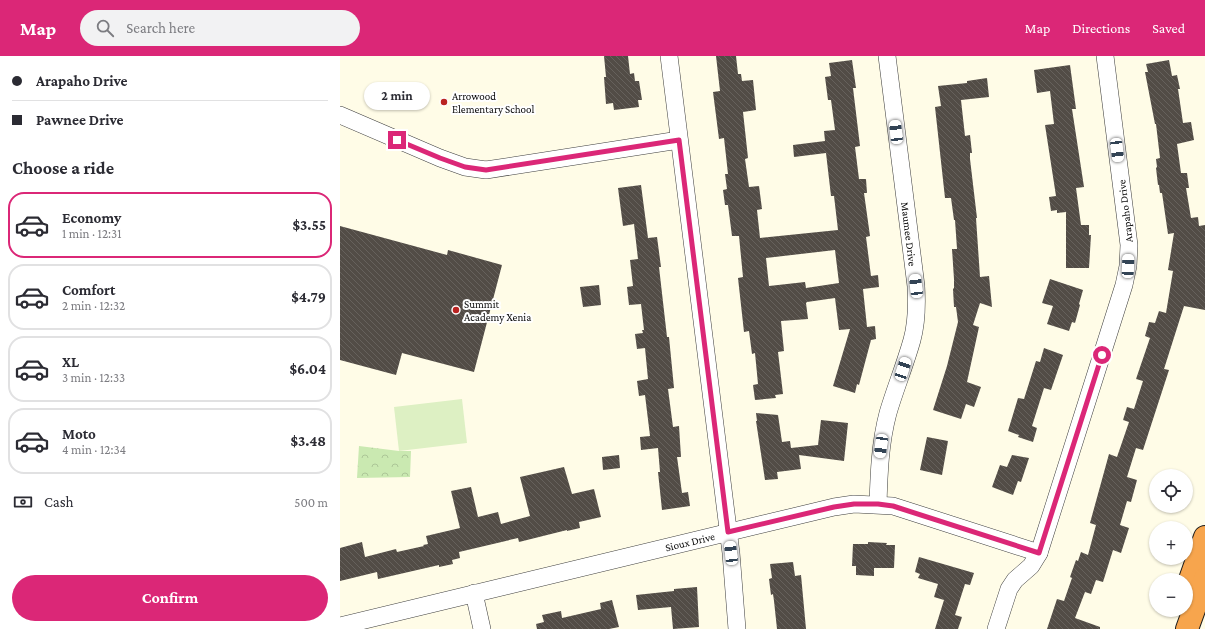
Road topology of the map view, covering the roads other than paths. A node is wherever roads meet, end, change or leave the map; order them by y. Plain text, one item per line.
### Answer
1 (669, 56) edge
2 (886, 56) edge
3 (1105, 56) edge
4 (340, 115) edge
5 (679, 140) junction
6 (878, 504) junction
7 (728, 532) junction
8 (1205, 537) edge
9 (1039, 553) junction
10 (1192, 573) edge
11 (1205, 580) edge
12 (474, 594) junction
13 (1177, 617) edge
14 (340, 626) edge
15 (482, 629) edge
16 (737, 629) edge
17 (996, 629) edge
18 (1173, 629) edge
19 (1186, 629) edge

1 - 5 street
2 - 6 street, Maumee Drive
3 - 9 street, Arapaho Drive
4 - 5 street
5 - 7 street
6 - 7 street, Sioux Drive
6 - 9 street, Sioux Drive
7 - 12 street, Sioux Drive
7 - 16 street
8 - 10 highway
9 - 17 street, Arapaho Drive
11 - 19 highway
12 - 14 street, Sioux Drive
12 - 15 street
13 - 18 highway

